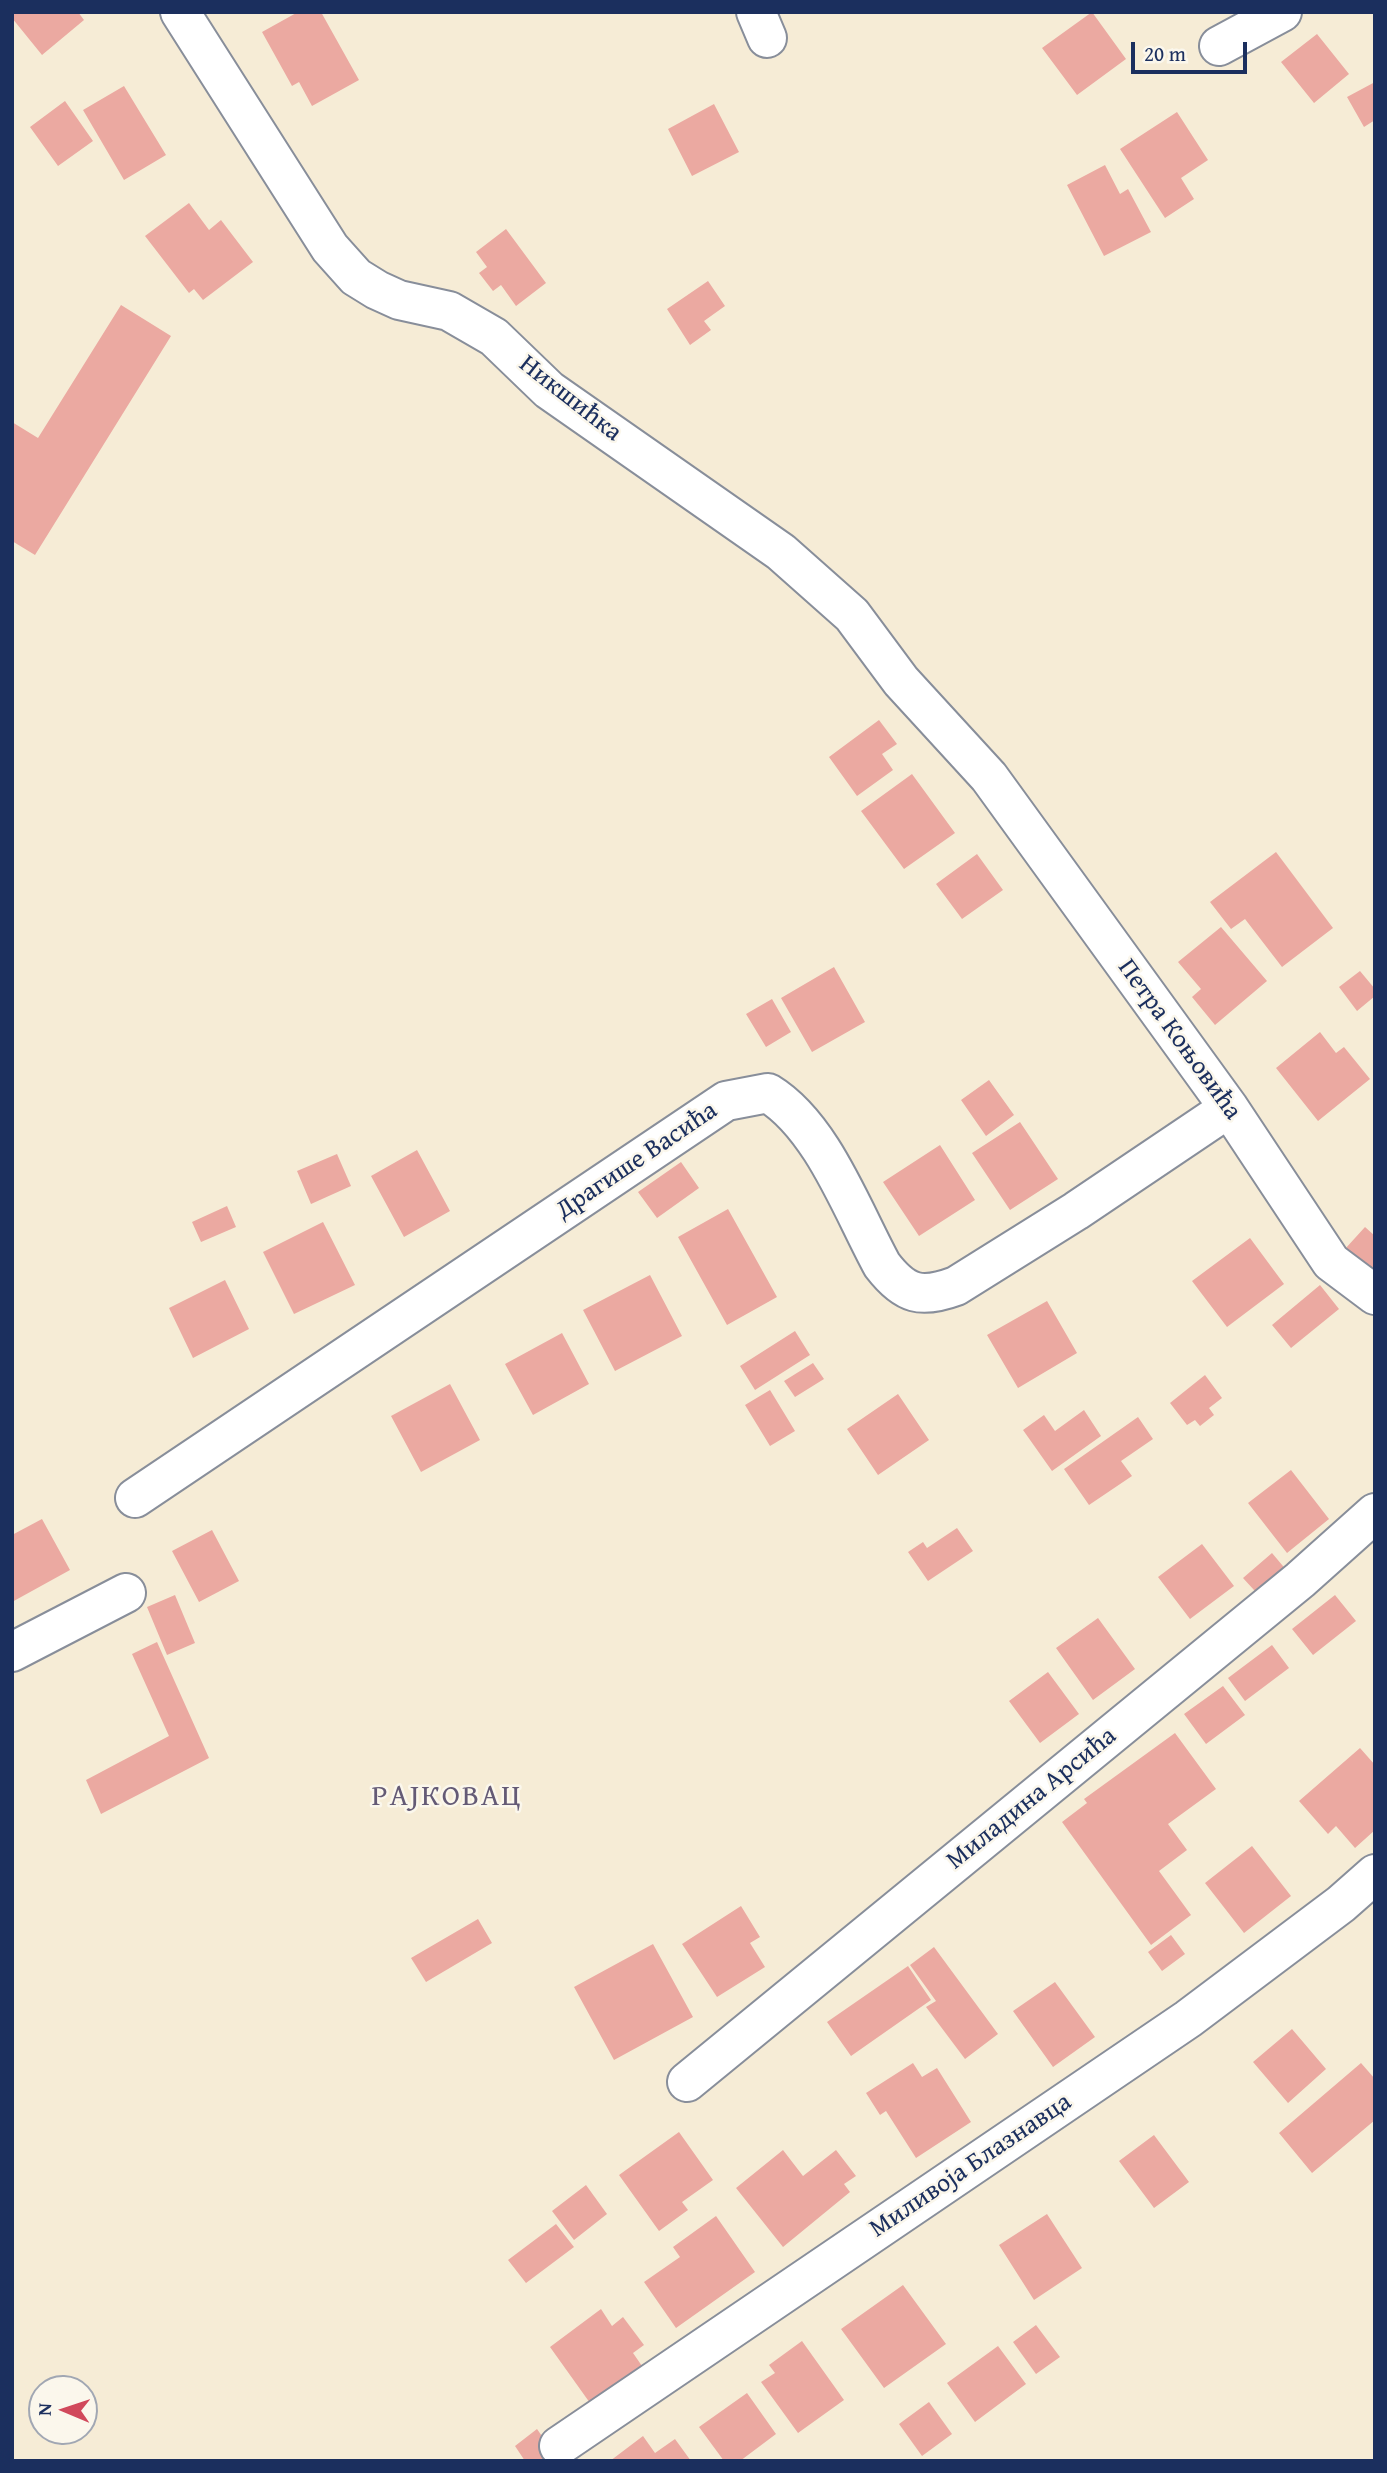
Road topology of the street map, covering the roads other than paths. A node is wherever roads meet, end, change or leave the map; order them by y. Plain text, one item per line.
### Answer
1 (180, 12) edge
2 (1282, 12) edge
3 (1219, 46) dead end
4 (989, 778) joint
5 (1229, 1108) junction
6 (1375, 1295) edge
7 (135, 1498) dead end
8 (1375, 1513) edge
9 (126, 1593) dead end
10 (12, 1652) edge
11 (1375, 1874) edge
12 (687, 2082) dead end
13 (558, 2446) dead end

1 - 4 street, Никшићка
2 - 3 street
4 - 5 street, Петра Коњовића
5 - 6 street, Петра Коњовића
5 - 7 street, Драгише Васића
8 - 12 street, Миладина Арсића
9 - 10 street
11 - 13 street, Миливоја Блазнавца

